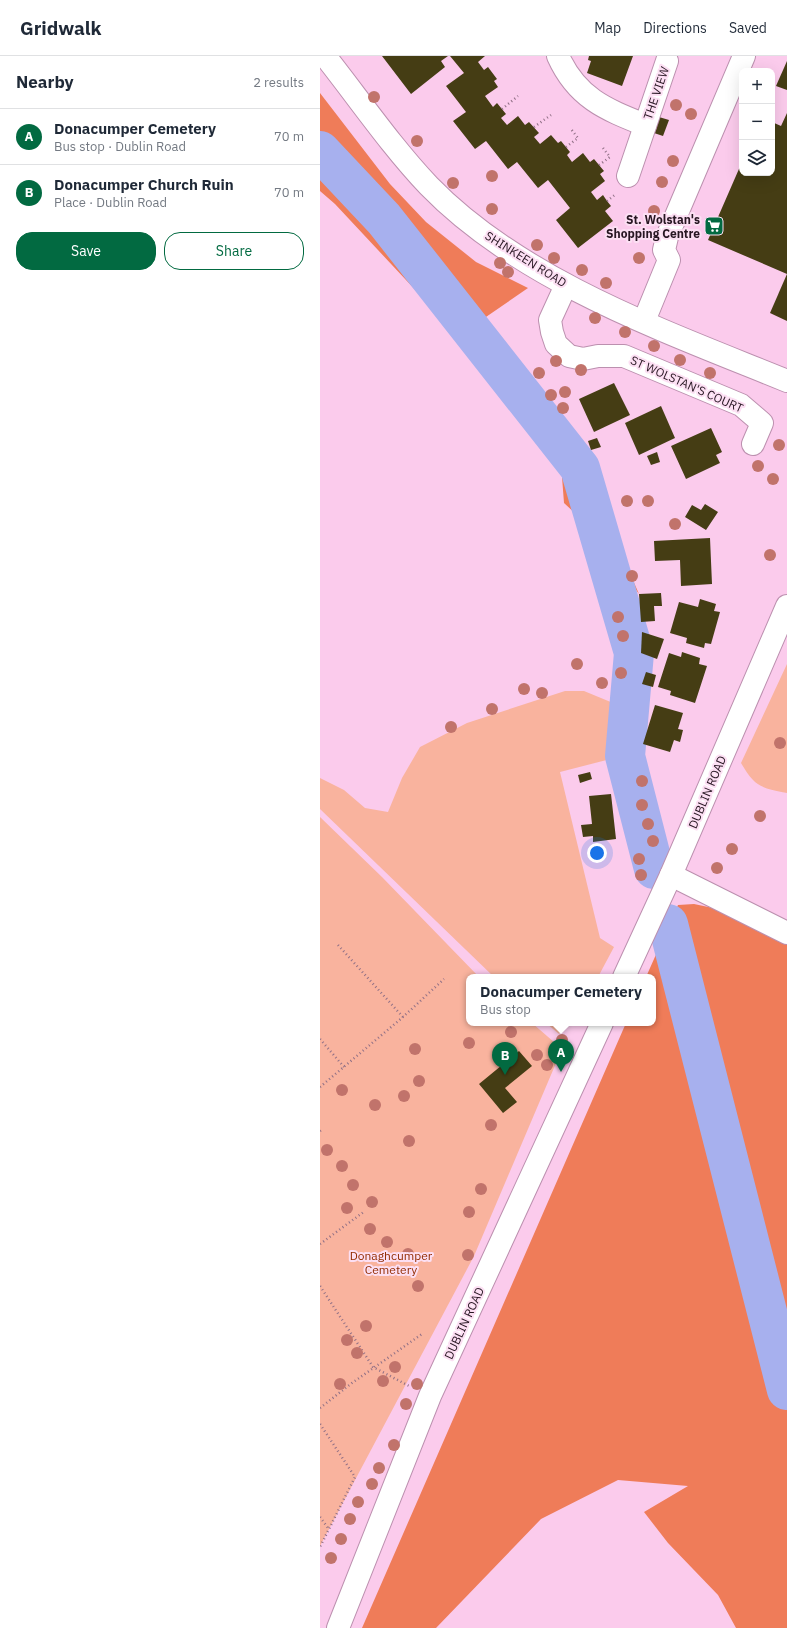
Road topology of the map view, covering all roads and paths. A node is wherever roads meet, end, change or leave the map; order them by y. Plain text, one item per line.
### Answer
1 (325, 56) edge
2 (558, 56) edge
3 (744, 56) edge
4 (667, 62) dead end
5 (518, 96) dead end
6 (502, 109) dead end
7 (551, 115) dead end
8 (646, 125) junction
9 (534, 127) dead end
10 (571, 129) dead end
11 (566, 147) dead end
12 (603, 148) dead end
13 (599, 165) dead end
14 (628, 176) dead end
15 (566, 285) junction
16 (644, 321) junction
17 (787, 381) edge
18 (753, 444) dead end
19 (787, 606) edge
20 (671, 875) junction
21 (787, 933) edge
22 (338, 945) dead end
23 (625, 974) edge
24 (444, 979) dead end
25 (403, 1017) junction
26 (601, 1026) edge
27 (320, 1039) edge
28 (344, 1066) junction
29 (320, 1087) edge
30 (365, 1211) dead end
31 (320, 1244) edge
32 (320, 1286) edge
33 (422, 1334) dead end
34 (373, 1367) junction
35 (430, 1396) junction
36 (320, 1408) edge
37 (320, 1424) edge
38 (320, 1517) edge
39 (328, 1529) junction
40 (320, 1547) edge
41 (338, 1628) edge

1 - 15 street, SHINKEEN ROAD
2 - 8 street, THE VIEW
3 - 16 street
4 - 8 street, THE VIEW
5 - 6 path
7 - 9 path
8 - 14 street, THE VIEW
10 - 11 path
12 - 13 path
15 - 16 street, SHINKEEN ROAD
15 - 18 street, ST WOLSTAN'S COURT
16 - 17 street, SHINKEEN ROAD
19 - 20 street, DUBLIN ROAD
20 - 21 street
20 - 23 street, DUBLIN ROAD
22 - 25 path
24 - 25 path
25 - 28 path
26 - 35 street, DUBLIN ROAD
27 - 28 path
28 - 29 path
30 - 31 path
32 - 34 path
33 - 34 path
34 - 35 path
34 - 36 path
35 - 41 street, DUBLIN ROAD
37 - 39 path
38 - 39 path
39 - 40 path

